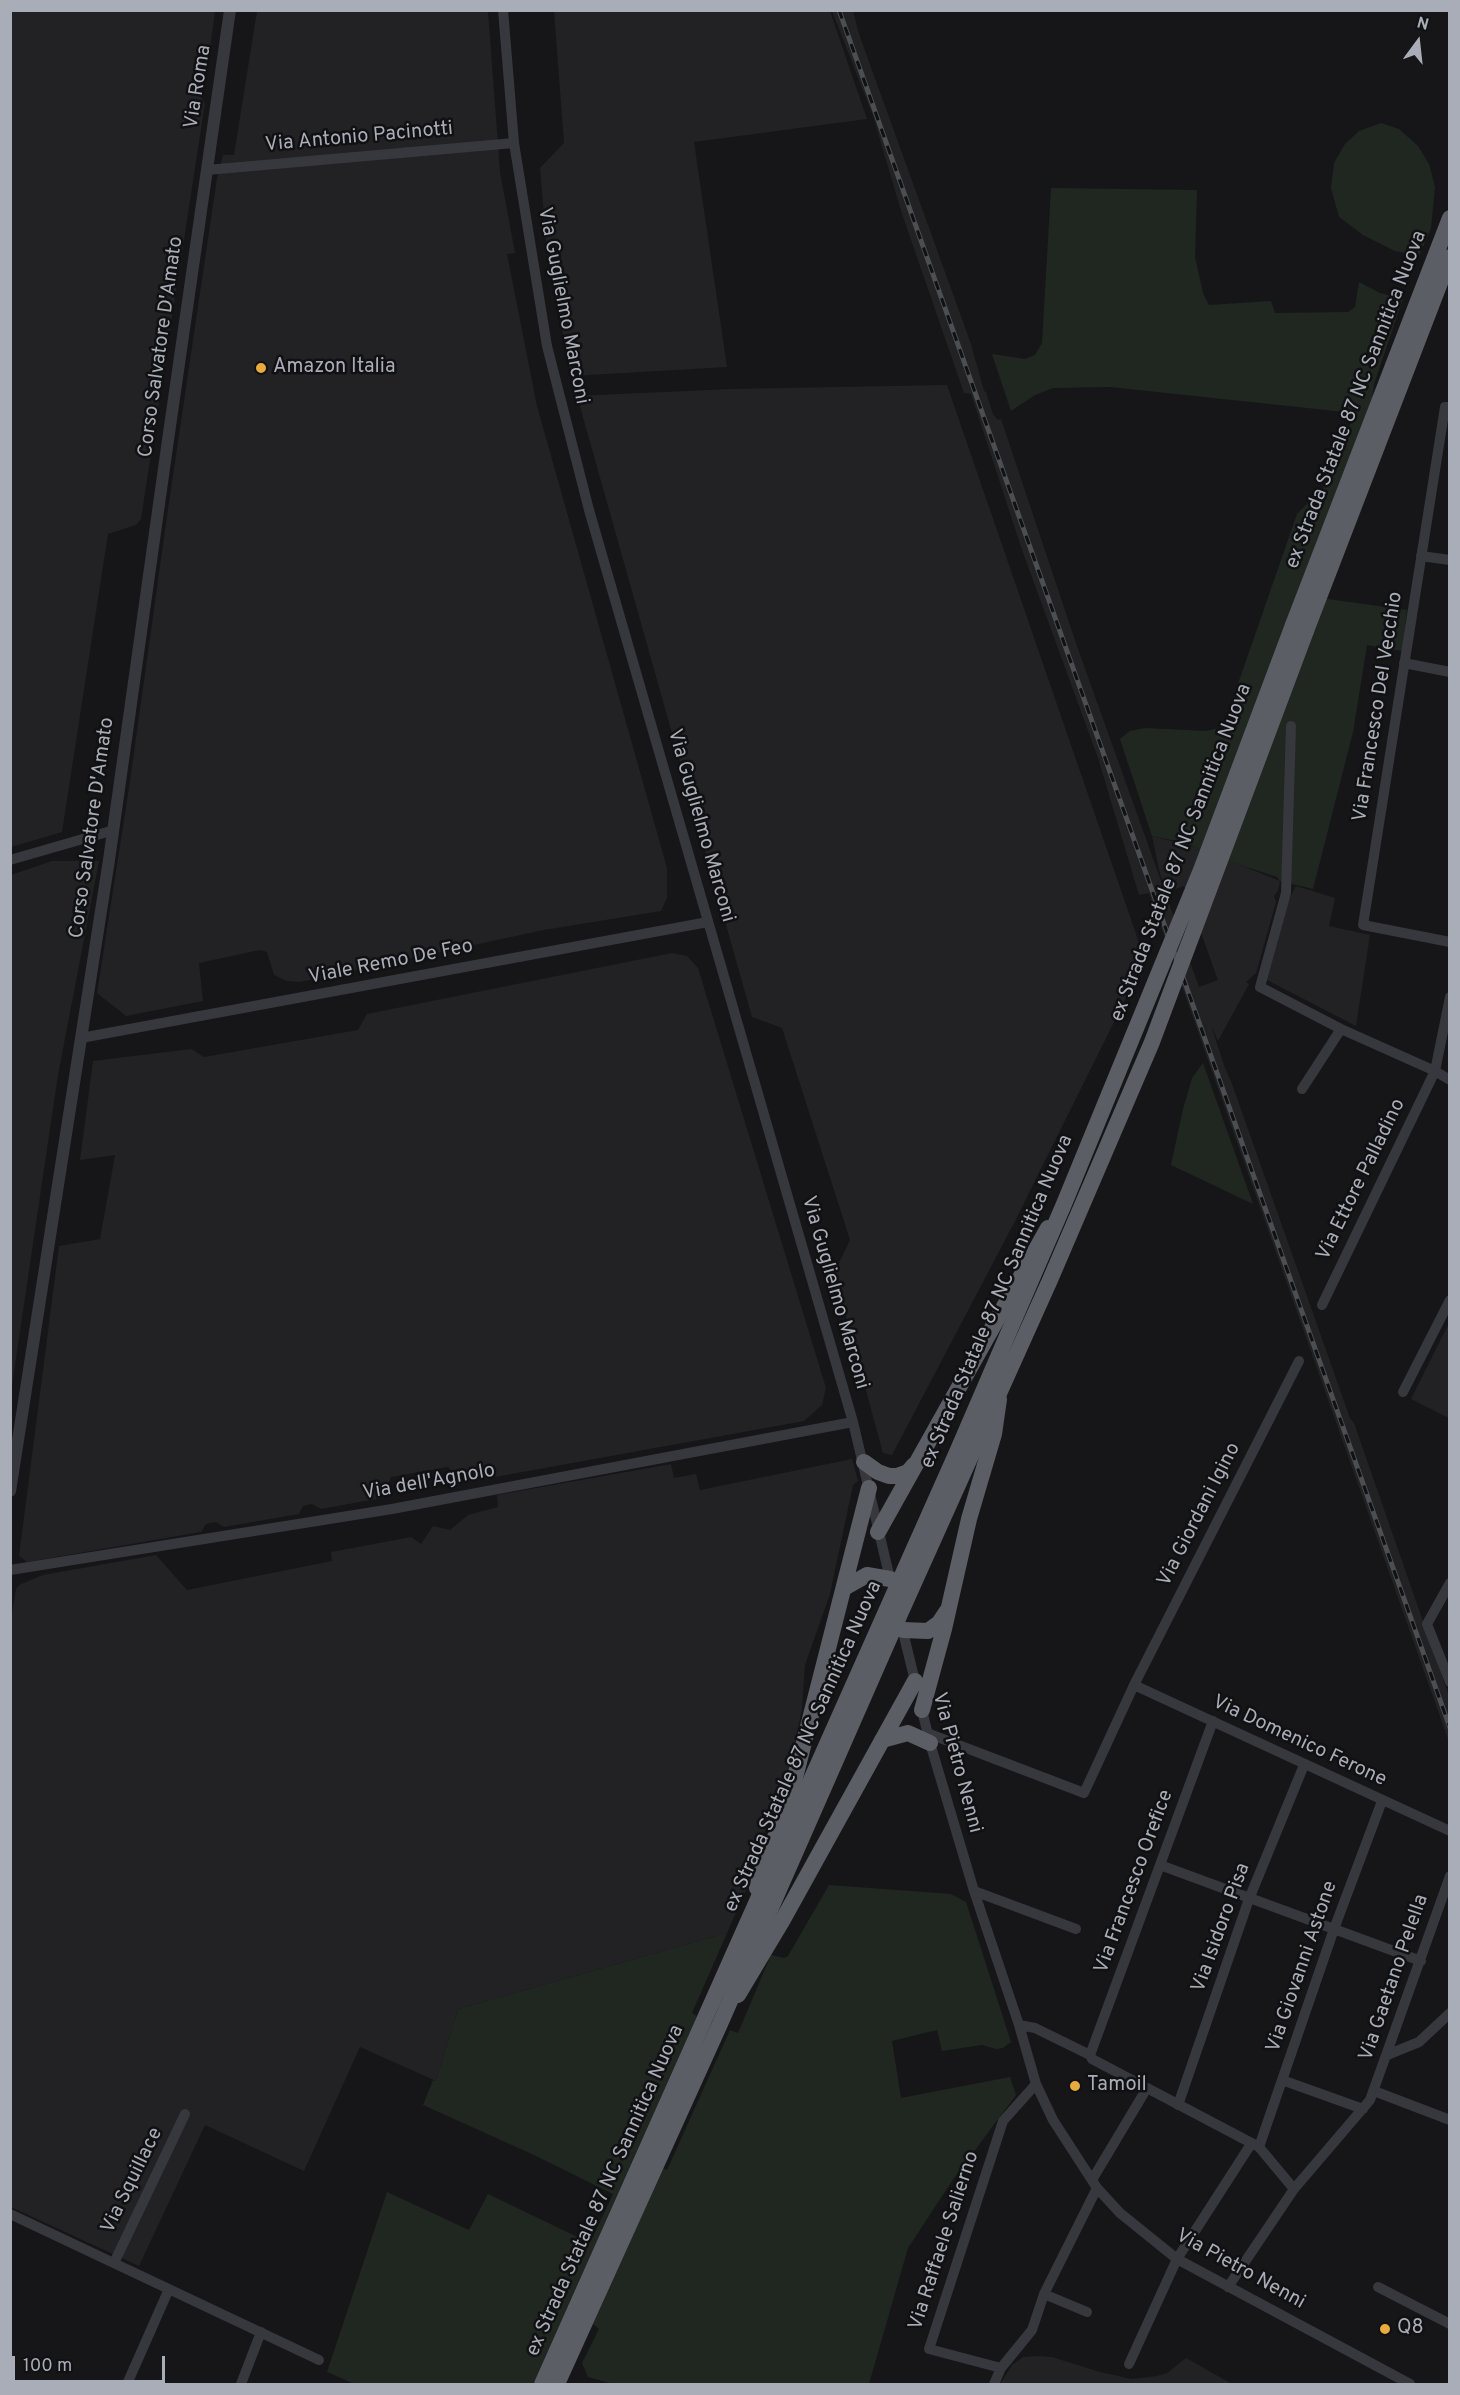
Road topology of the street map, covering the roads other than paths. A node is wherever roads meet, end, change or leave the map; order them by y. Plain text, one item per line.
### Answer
1 (230, 10) edge
2 (503, 10) edge
3 (514, 143) junction
4 (207, 170) junction
5 (1449, 218) edge
6 (1449, 257) edge
7 (1447, 407) edge
8 (1444, 448) edge
9 (1421, 556) junction
10 (1449, 560) edge
11 (1300, 628) junction
12 (1404, 663) junction
13 (1449, 672) edge
14 (1291, 726) dead end
15 (114, 830) junction
16 (10, 860) edge
17 (708, 922) junction
18 (1449, 942) edge
19 (1449, 997) edge
20 (1341, 1029) junction
21 (81, 1038) junction
22 (1435, 1071) junction
23 (1449, 1080) edge
24 (1302, 1089) dead end
25 (1067, 1197) junction
26 (1449, 1300) edge
27 (1322, 1305) dead end
28 (1299, 1361) dead end
29 (1000, 1389) junction
30 (1403, 1392) dead end
31 (853, 1422) junction
32 (919, 1460) junction
33 (864, 1462) junction
34 (869, 1488) junction
35 (10, 1491) edge
36 (878, 1532) junction
37 (10, 1570) edge
38 (890, 1579) junction
39 (1449, 1583) edge
40 (844, 1588) junction
41 (950, 1607) junction
42 (904, 1637) junction
43 (915, 1681) junction
44 (1449, 1682) edge
45 (1134, 1685) junction
46 (922, 1710) junction
47 (1213, 1720) junction
48 (928, 1738) junction
49 (882, 1740) junction
50 (1304, 1765) junction
51 (1382, 1801) junction
52 (1449, 1831) edge
53 (1160, 1865) junction
54 (1449, 1876) edge
55 (974, 1891) junction
56 (1250, 1899) junction
57 (746, 1929) junction
58 (1076, 1929) dead end
59 (1334, 1929) junction
60 (1421, 1961) junction
61 (1449, 2013) edge
62 (720, 2024) junction
63 (1019, 2025) junction
64 (1090, 2055) junction
65 (1387, 2055) junction
66 (1282, 2080) junction
67 (1036, 2084) junction
68 (1147, 2088) junction
69 (1374, 2091) junction
70 (1178, 2105) junction
71 (1363, 2109) junction
72 (185, 2114) dead end
73 (1449, 2120) edge
74 (1255, 2145) junction
75 (1095, 2184) junction
76 (1294, 2190) junction
77 (10, 2214) edge
78 (1177, 2259) junction
79 (114, 2263) junction
80 (1228, 2287) junction
81 (1378, 2287) dead end
82 (169, 2289) junction
83 (1044, 2294) junction
84 (1087, 2312) dead end
85 (1449, 2324) edge
86 (261, 2332) junction
87 (319, 2360) dead end
88 (1129, 2364) dead end
89 (1001, 2368) junction
90 (127, 2385) edge
91 (241, 2385) edge
92 (542, 2385) edge
93 (557, 2385) edge
94 (994, 2385) edge
95 (1410, 2385) edge

1 - 4 street, Via Roma
2 - 3 street, Via Guglielmo Marconi
3 - 4 street, Via Antonio Pacinotti
3 - 17 street, Via Guglielmo Marconi
4 - 15 street, Corso Salvatore D'Amato
5 - 11 highway, ex Strada Statale 87 NC Sannitica Nuova
6 - 11 highway, ex Strada Statale 87 NC Sannitica Nuova
7 - 8 street, Via Francesco Del Vecchio
8 - 9 street, Via Francesco Del Vecchio
9 - 10 street
9 - 12 street, Via Francesco Del Vecchio
11 - 25 highway, ex Strada Statale 87 NC Sannitica Nuova, bridge
11 - 29 highway, ex Strada Statale 87 NC Sannitica Nuova, bridge
12 - 13 street
12 - 18 street, Via Francesco Del Vecchio
14 - 20 street
15 - 16 street
15 - 21 street, Corso Salvatore D'Amato
17 - 21 street, Viale Remo De Feo
17 - 31 street, Via Guglielmo Marconi
19 - 22 street, Via Ettore Palladino
20 - 22 street
20 - 24 street
21 - 35 street, Corso Salvatore D'Amato
22 - 23 street
22 - 27 street, Via Ettore Palladino
25 - 32 highway, bridge
25 - 57 highway, ex Strada Statale 87 NC Sannitica Nuova, bridge
26 - 30 street
28 - 45 street, Via Giordani Igino
29 - 41 highway, bridge
29 - 62 highway, ex Strada Statale 87 NC Sannitica Nuova, bridge
31 - 33 street, Via Guglielmo Marconi
31 - 37 street, Via dell'Agnolo
32 - 33 highway
32 - 36 highway
33 - 34 street, Via Guglielmo Marconi
34 - 36 street, Via Guglielmo Marconi
34 - 40 highway
36 - 38 street, Via Guglielmo Marconi
38 - 40 highway
38 - 42 street, Via Guglielmo Marconi
39 - 44 street
40 - 57 highway, bridge
41 - 42 highway
41 - 46 highway
42 - 43 street, Via Pietro Nenni
43 - 46 street, Via Pietro Nenni
43 - 49 highway
45 - 47 street, Via Domenico Ferone
45 - 48 street, Via Giordani Igino
46 - 48 street, Via Pietro Nenni
47 - 50 street, Via Domenico Ferone
47 - 53 street, Via Francesco Orefice
48 - 49 highway
48 - 55 street, Via Pietro Nenni
49 - 62 highway, bridge
50 - 51 street, Via Domenico Ferone
50 - 56 street, Via Isidoro Pisa
51 - 52 street, Via Domenico Ferone
51 - 59 street, Via Giovanni Astone
53 - 56 street
53 - 64 street, Via Francesco Orefice
54 - 60 street, Via Gaetano Pelella
55 - 58 street
55 - 63 street, Via Pietro Nenni
56 - 59 street
56 - 70 street, Via Isidoro Pisa
57 - 92 highway, ex Strada Statale 87 NC Sannitica Nuova, bridge
59 - 60 street
59 - 66 street, Via Giovanni Astone
60 - 65 street, Via Gaetano Pelella
61 - 65 street
62 - 93 highway, ex Strada Statale 87 NC Sannitica Nuova, bridge
63 - 64 street
63 - 67 street, Via Pietro Nenni
64 - 68 street
65 - 69 street, Via Gaetano Pelella
66 - 71 street
66 - 74 street, Via Giovanni Astone
67 - 75 street, Via Pietro Nenni
67 - 89 street, Via Raffaele Salierno
68 - 70 street
68 - 75 street
69 - 71 street, Via Gaetano Pelella
69 - 73 street, Via Gaetano Pelella
70 - 74 street
71 - 76 street, Via Gaetano Pelella
72 - 79 street, Via Squillace
74 - 76 street
74 - 78 street, Via Giovanni Astone
75 - 78 street, Via Pietro Nenni
75 - 83 street
76 - 80 street, Via Gaetano Pelella
77 - 79 street, Via Squillace
78 - 80 street, Via Pietro Nenni
78 - 88 street, Via Giovanni Astone
79 - 82 street, Via Squillace
80 - 95 street, Via Pietro Nenni
81 - 85 street
82 - 86 street, Via Squillace
82 - 90 street
83 - 84 street
83 - 89 street
86 - 87 street, Via Squillace
86 - 91 street
89 - 94 street

